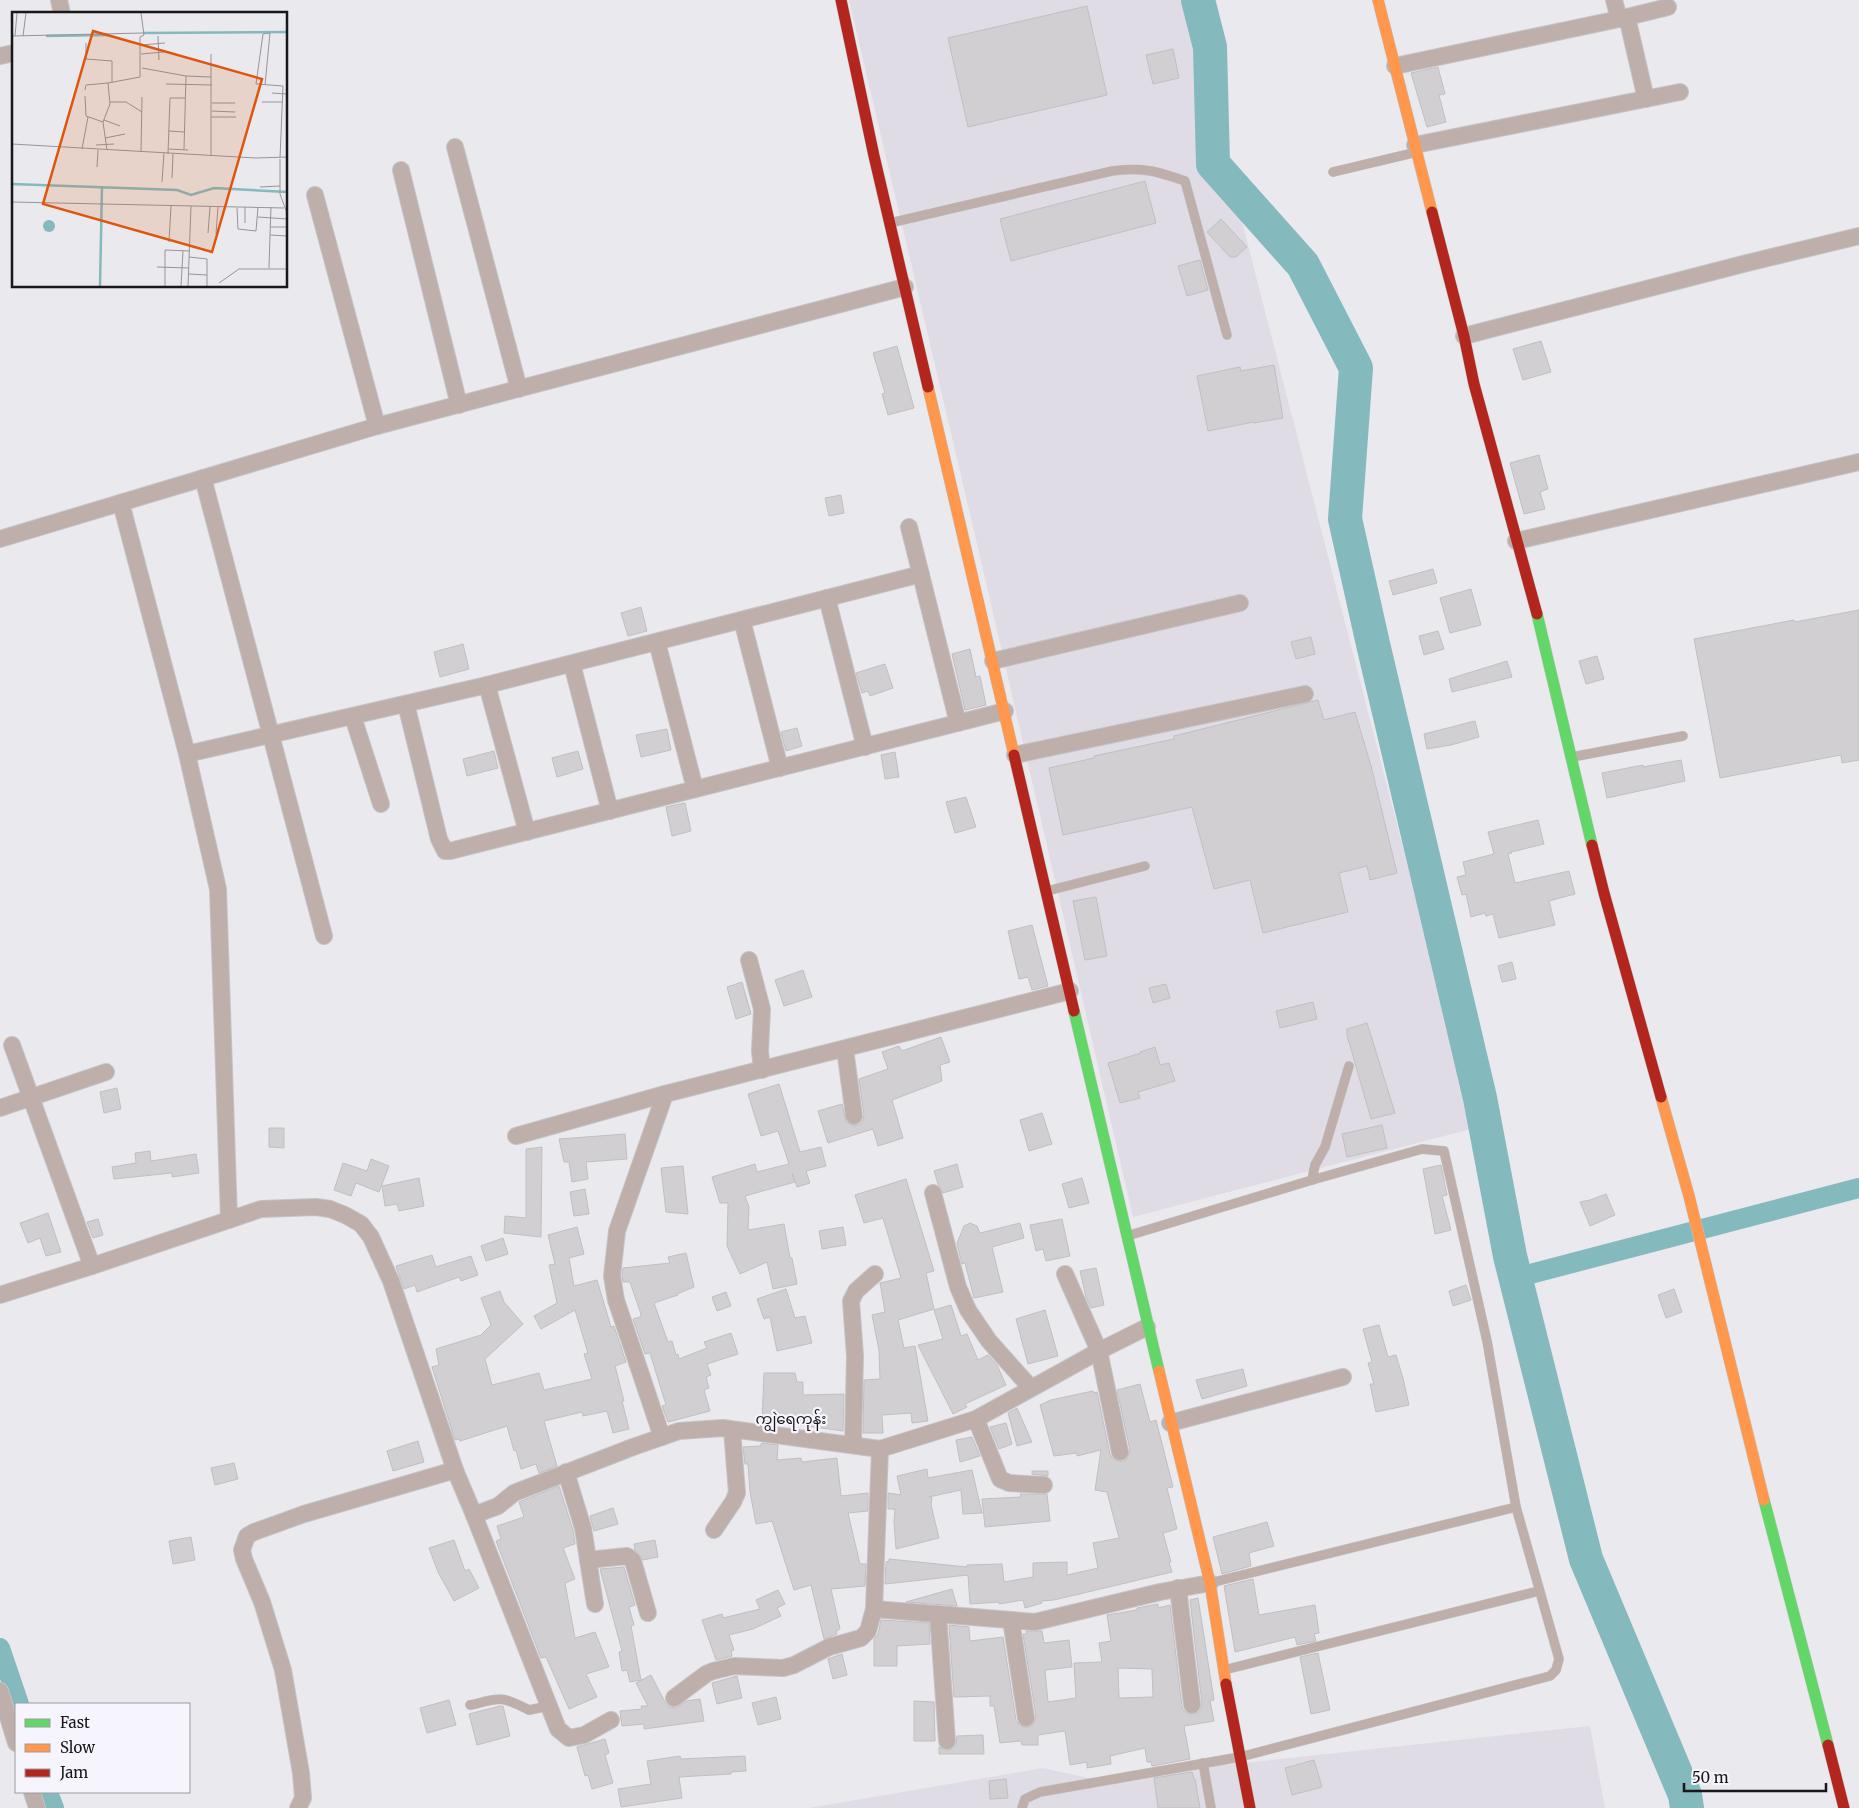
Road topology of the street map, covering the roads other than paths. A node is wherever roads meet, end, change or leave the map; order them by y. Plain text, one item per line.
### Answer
1 (841, 0) edge
2 (1378, 0) edge
3 (1614, 0) edge
4 (1668, 7) dead end
5 (1623, 18) junction
6 (1394, 66) junction
7 (1680, 92) dead end
8 (1646, 99) junction
9 (454, 148) dead end
10 (1416, 149) junction
11 (401, 170) dead end
12 (1333, 172) dead end
13 (314, 195) dead end
14 (890, 224) junction
15 (1859, 236) edge
16 (905, 287) junction
17 (1227, 335) dead end
18 (1464, 336) junction
19 (519, 389) junction
20 (459, 405) junction
21 (377, 426) junction
22 (1859, 462) edge
23 (203, 478) junction
24 (121, 503) junction
25 (909, 527) dead end
26 (0, 539) edge
27 (1516, 541) junction
28 (921, 574) junction
29 (827, 598) junction
30 (1240, 603) dead end
31 (742, 620) junction
32 (657, 642) junction
33 (993, 661) junction
34 (572, 664) junction
35 (488, 685) junction
36 (1305, 694) dead end
37 (406, 704) junction
38 (1004, 711) junction
39 (353, 717) junction
40 (958, 723) junction
41 (270, 735) junction
42 (1683, 736) dead end
43 (865, 746) junction
44 (187, 754) junction
45 (1015, 755) junction
46 (1571, 757) junction
47 (780, 768) junction
48 (695, 789) junction
49 (381, 804) dead end
50 (610, 811) junction
51 (527, 832) junction
52 (1145, 866) dead end
53 (1046, 891) junction
54 (324, 936) dead end
55 (749, 960) dead end
56 (1070, 991) junction
57 (12, 1045) dead end
58 (845, 1049) junction
59 (1348, 1066) dead end
60 (762, 1070) junction
61 (106, 1072) dead end
62 (665, 1094) junction
63 (31, 1097) junction
64 (0, 1108) edge
65 (854, 1116) dead end
66 (516, 1136) dead end
67 (1312, 1180) junction
68 (933, 1193) dead end
69 (229, 1220) junction
70 (1126, 1236) junction
71 (92, 1266) junction
72 (875, 1274) dead end
73 (1065, 1274) dead end
74 (1, 1293) edge
75 (1148, 1327) junction
76 (1099, 1351) junction
77 (1342, 1377) dead end
78 (1031, 1388) junction
79 (976, 1419) junction
80 (1170, 1423) junction
81 (732, 1430) junction
82 (662, 1437) junction
83 (853, 1444) junction
84 (880, 1449) junction
85 (1120, 1452) dead end
86 (455, 1470) junction
87 (566, 1472) junction
88 (1044, 1486) dead end
89 (1516, 1507) junction
90 (474, 1515) junction
91 (714, 1530) dead end
92 (588, 1560) junction
93 (1210, 1583) junction
94 (1178, 1588) junction
95 (1539, 1591) junction
96 (595, 1604) dead end
97 (874, 1609) junction
98 (648, 1613) dead end
99 (938, 1614) junction
100 (1011, 1620) junction
101 (1224, 1671) junction
102 (0, 1691) edge
103 (674, 1698) dead end
104 (470, 1705) dead end
105 (1192, 1705) dead end
106 (549, 1706) junction
107 (1026, 1718) dead end
108 (611, 1720) dead end
109 (15, 1740) edge
110 (947, 1741) dead end
111 (1240, 1757) junction
112 (1203, 1764) junction
113 (32, 1793) edge
114 (37, 1808) edge
115 (298, 1808) edge
116 (1022, 1808) edge
117 (1211, 1808) edge
118 (1250, 1808) edge
119 (1844, 1808) edge

1 - 14 street
2 - 6 street
3 - 5 street
4 - 5 street
5 - 6 street
5 - 8 street
6 - 10 street
7 - 8 street
8 - 10 street
9 - 19 street
10 - 12 lane
10 - 18 street
11 - 20 street
13 - 21 street
14 - 16 street
14 - 17 lane
15 - 18 street
16 - 19 street
16 - 33 street
18 - 27 street
19 - 20 street
20 - 21 street
21 - 23 street
22 - 27 street
23 - 24 street
23 - 41 street
24 - 26 street
24 - 44 street
25 - 28 street
27 - 46 street
28 - 29 street
28 - 40 street
29 - 31 street
29 - 43 street
30 - 33 street
31 - 32 street
31 - 47 street
32 - 34 street
32 - 48 street
33 - 38 street
34 - 35 street
34 - 50 street
35 - 37 street
35 - 51 street
36 - 45 street
37 - 39 street
37 - 51 street
38 - 40 street
38 - 45 street
39 - 41 street
39 - 49 street
40 - 43 street
41 - 44 street
41 - 54 street
42 - 46 lane
43 - 47 street
44 - 69 street
45 - 53 street
46 - 119 street
47 - 48 street
48 - 50 street
50 - 51 street
52 - 53 lane
53 - 56 street
55 - 60 street
56 - 58 street
56 - 70 street
57 - 63 street
58 - 60 street
58 - 65 street
59 - 67 lane
60 - 62 street
61 - 63 street
62 - 66 street
62 - 82 street
63 - 64 street
63 - 71 street
67 - 70 lane
67 - 89 lane
68 - 78 street
69 - 71 street
69 - 86 street
70 - 75 street
71 - 74 street
72 - 83 street
73 - 76 street
75 - 76 street
75 - 80 street
76 - 78 street
76 - 85 street
77 - 80 street
78 - 79 street
79 - 84 street
79 - 88 street
80 - 93 street
81 - 82 street
81 - 83 street
81 - 91 street
82 - 87 street
83 - 84 street
84 - 97 street
86 - 90 street
86 - 115 street
87 - 90 street
87 - 92 street
89 - 93 lane
89 - 95 lane
90 - 106 street
92 - 96 street
92 - 98 street
93 - 94 street
93 - 101 street
94 - 100 street
94 - 105 street
95 - 101 lane
95 - 111 lane
97 - 99 street
97 - 103 street
99 - 100 street
99 - 110 street
100 - 107 street
101 - 111 street
102 - 109 street
104 - 106 lane
106 - 108 street
111 - 112 lane
111 - 118 street
112 - 116 lane
112 - 117 lane
113 - 114 street

